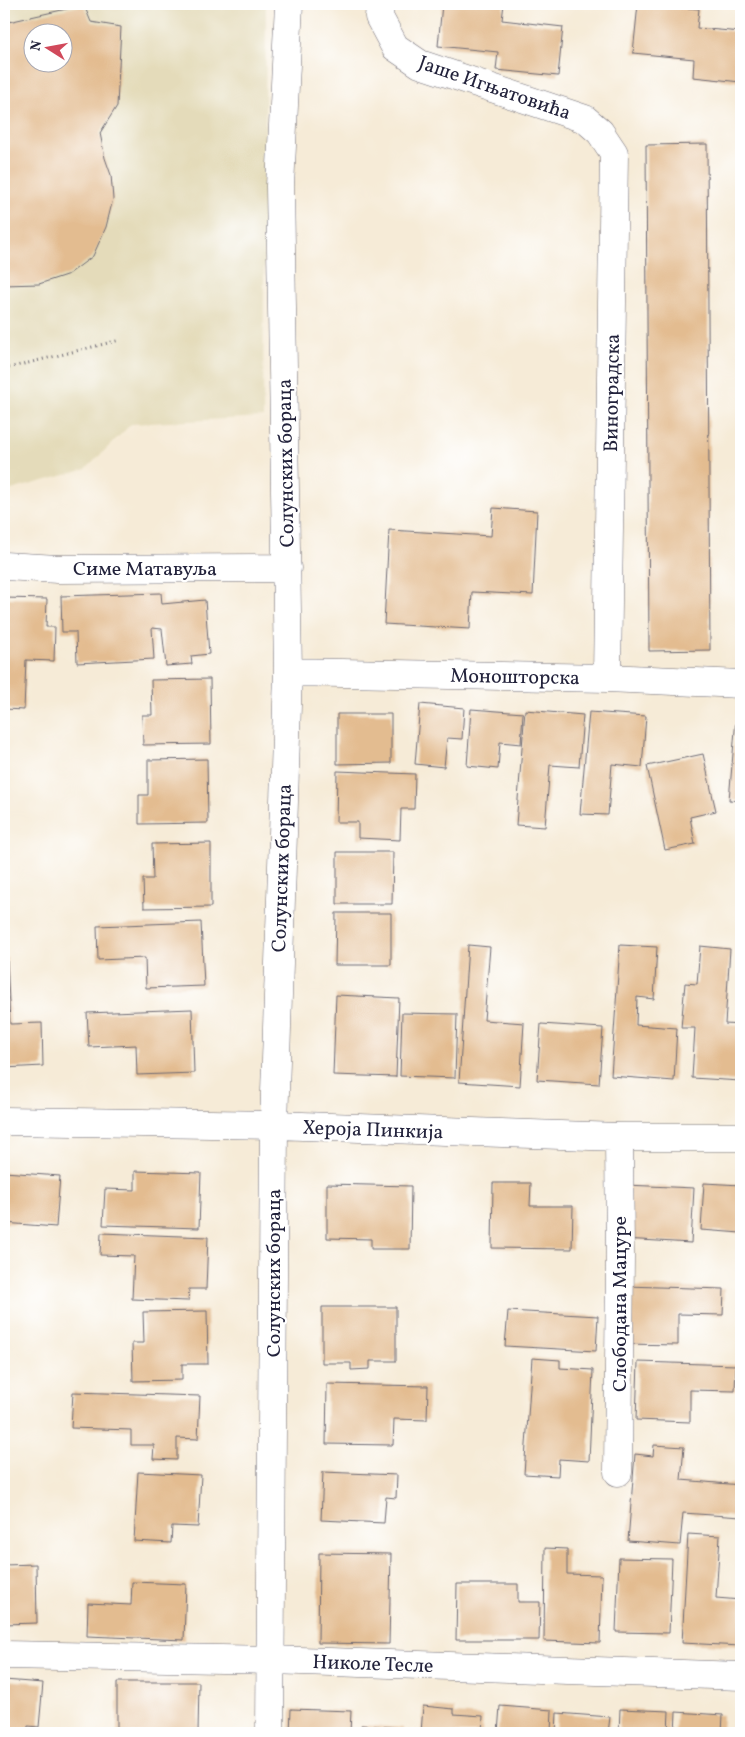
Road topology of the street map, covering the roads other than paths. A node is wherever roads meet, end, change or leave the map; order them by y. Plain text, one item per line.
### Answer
1 (289, 4) edge
2 (380, 4) edge
3 (585, 119) joint
4 (4, 566) edge
5 (286, 568) junction
6 (288, 672) junction
7 (607, 678) junction
8 (741, 684) edge
9 (4, 1121) edge
10 (274, 1126) junction
11 (619, 1137) junction
12 (741, 1137) edge
13 (618, 1472) dead end
14 (4, 1655) edge
15 (271, 1660) junction
16 (741, 1676) edge
17 (270, 1733) edge

1 - 5 street, Солунских бораца
2 - 3 street, Јаше Игњатовића
3 - 7 street, Виноградска
4 - 5 street, Симе Матавуља
5 - 6 street, Солунских бораца
6 - 7 street, Моношторска
6 - 10 street, Солунских бораца
7 - 8 street, Моношторска
9 - 10 street, Хероја Пинкија
10 - 11 street, Хероја Пинкија
10 - 15 street, Солунских бораца
11 - 12 street, Хероја Пинкија
11 - 13 street, Слободана Мацуре
14 - 15 street, Николе Тесле
15 - 16 street, Николе Тесле
15 - 17 street, Солунских бораца

